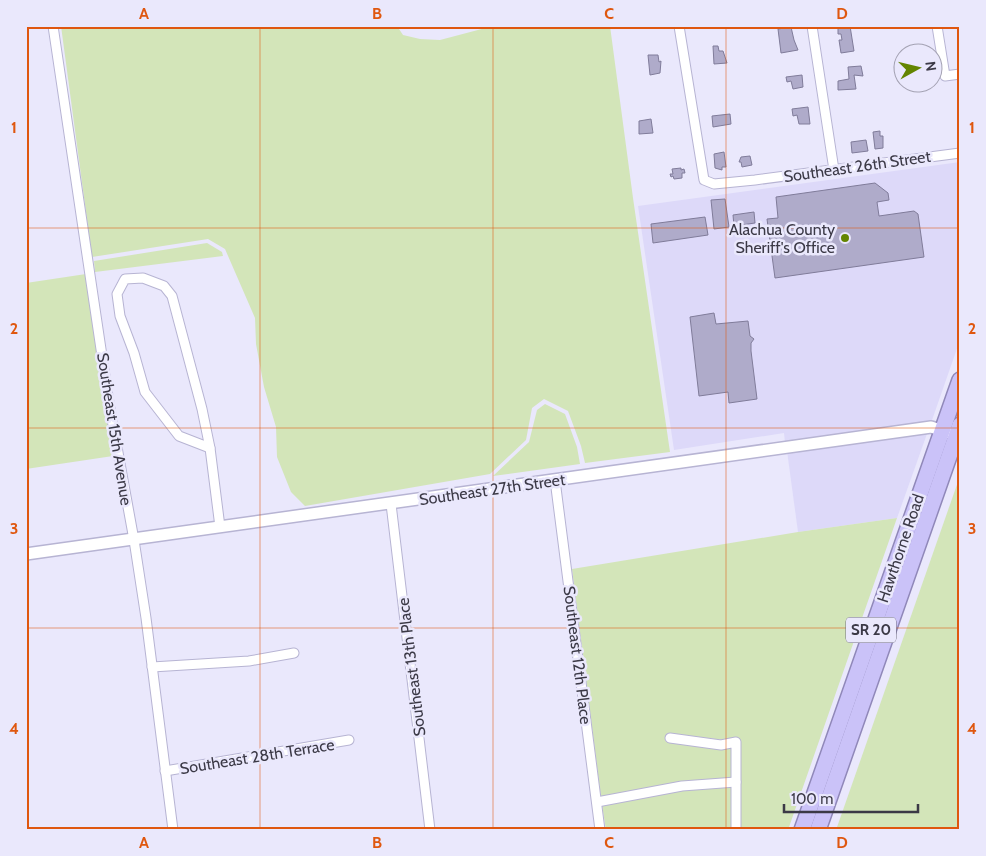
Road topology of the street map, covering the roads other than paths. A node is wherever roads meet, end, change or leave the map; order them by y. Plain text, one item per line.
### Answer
1 (679, 26) edge
2 (812, 26) edge
3 (937, 26) edge
4 (51, 27) edge
5 (960, 74) edge
6 (960, 153) edge
7 (834, 170) junction
8 (960, 380) edge
9 (941, 430) junction
10 (958, 430) edge
11 (210, 448) junction
12 (555, 480) junction
13 (391, 504) junction
14 (220, 528) junction
15 (134, 540) junction
16 (26, 554) edge
17 (864, 651) junction
18 (294, 653) dead end
19 (879, 656) junction
20 (152, 667) junction
21 (670, 738) dead end
22 (349, 740) dead end
23 (165, 771) junction
24 (736, 782) junction
25 (597, 802) junction
26 (173, 830) edge
27 (430, 830) edge
28 (600, 830) edge
29 (736, 830) edge
30 (802, 830) edge
31 (818, 830) edge

1 - 7 street, Southeast 26th Street
2 - 7 street
3 - 5 street
4 - 15 street, Southeast 15th Avenue
6 - 7 street, Southeast 26th Street
8 - 9 highway, Hawthorne Road / SR 20
9 - 10 street, Southeast 27th Street
9 - 12 street, Southeast 27th Street
9 - 17 highway, Hawthorne Road / SR 20
10 - 19 highway, Hawthorne Road / SR 20
11 - 11 street
11 - 14 street
12 - 13 street, Southeast 27th Street
12 - 25 street, Southeast 12th Place
13 - 14 street, Southeast 27th Street
13 - 27 street, Southeast 13th Place
14 - 15 street, Southeast 27th Street
15 - 16 street, Southeast 27th Street
15 - 20 street, Southeast 15th Avenue
17 - 19 highway
17 - 30 highway, Hawthorne Road / SR 20
18 - 20 street
19 - 31 highway, Hawthorne Road / SR 20
20 - 23 street, Southeast 15th Avenue
21 - 24 street
22 - 23 street, Southeast 28th Terrace
23 - 26 street, Southeast 15th Avenue
24 - 25 street
24 - 29 street
25 - 28 street, Southeast 12th Place

